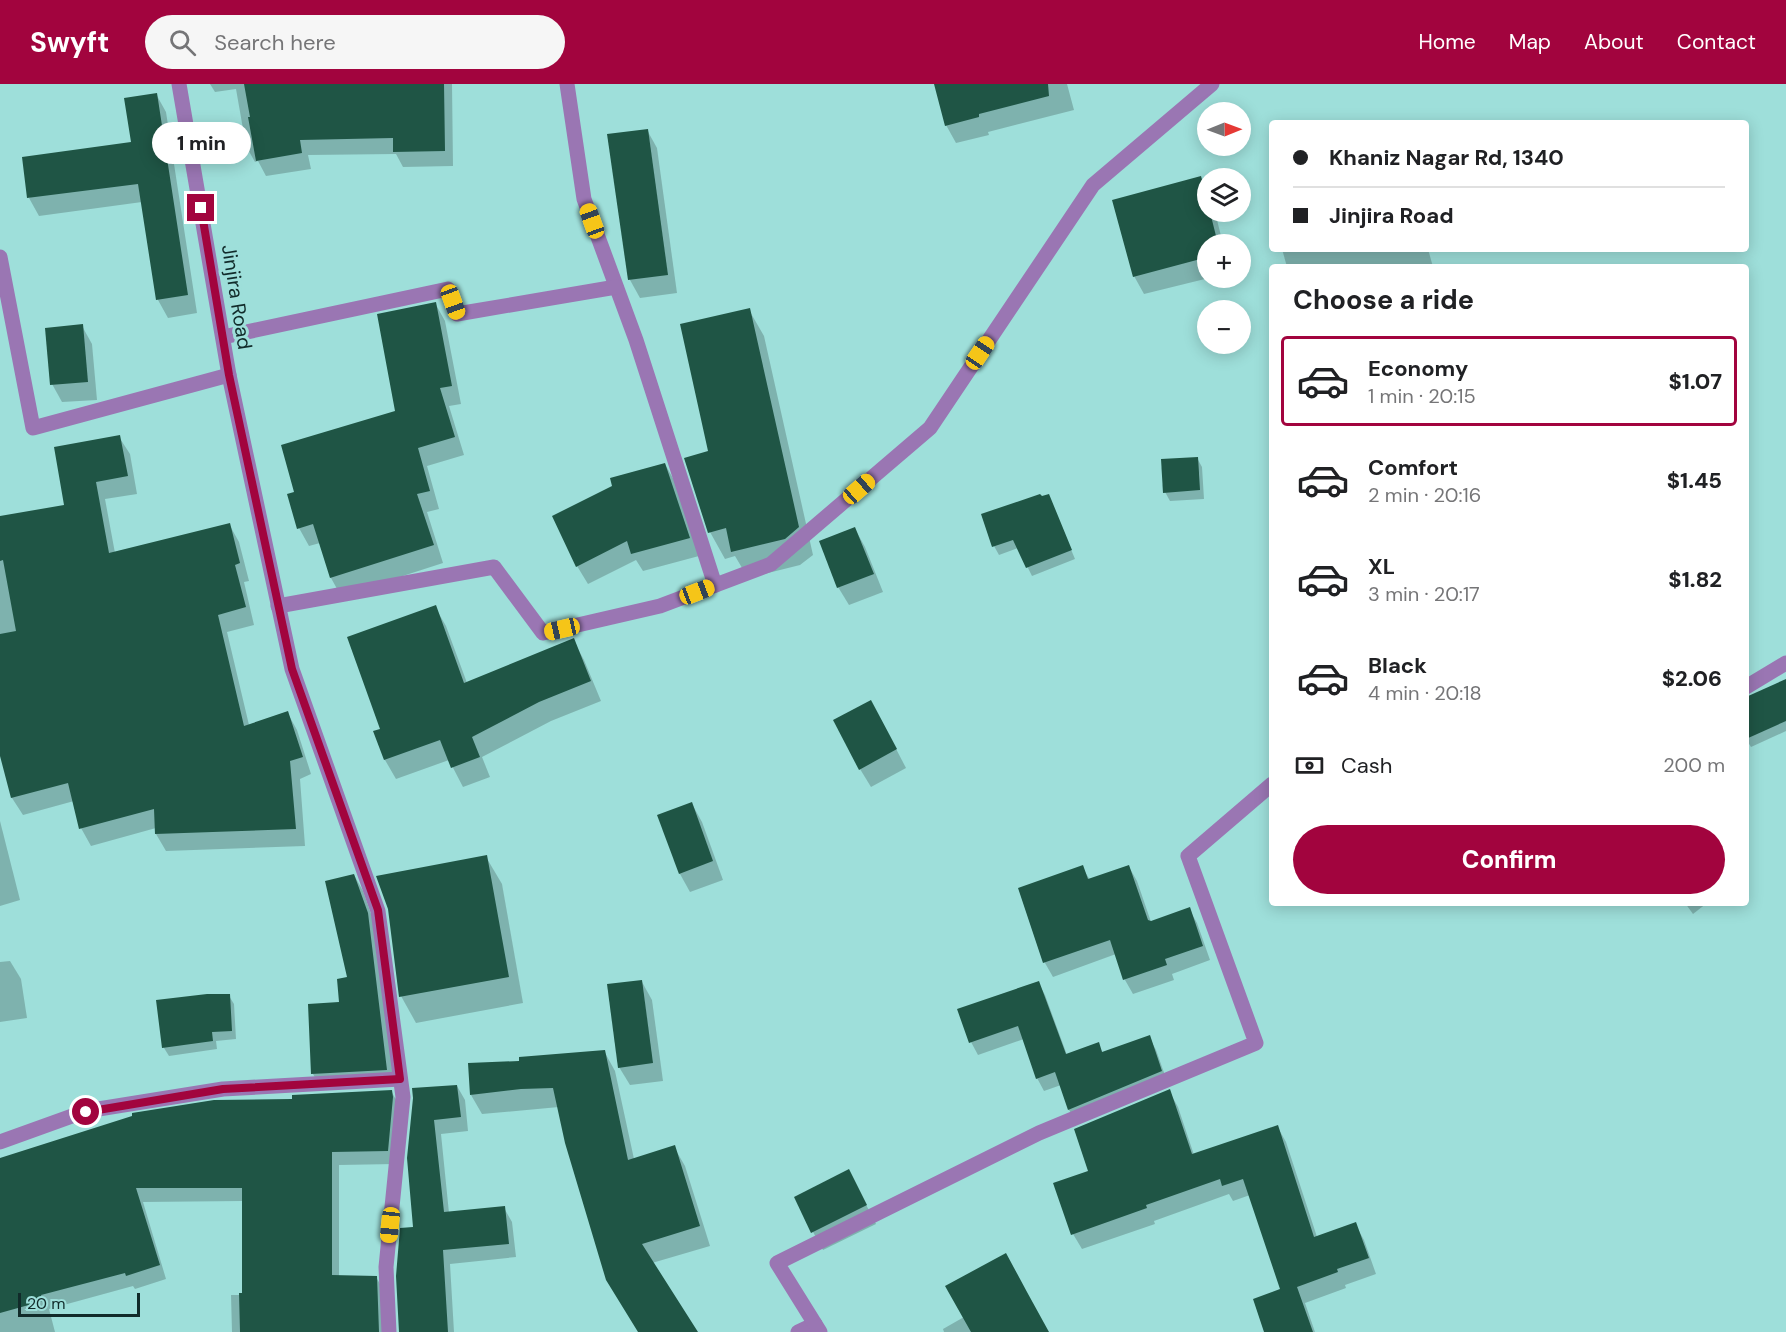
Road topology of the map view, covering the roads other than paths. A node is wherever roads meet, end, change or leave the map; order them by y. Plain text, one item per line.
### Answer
1 (179, 84) edge
2 (567, 84) edge
3 (1212, 84) edge
4 (0, 257) edge
5 (616, 287) junction
6 (223, 337) junction
7 (229, 375) junction
8 (715, 585) junction
9 (278, 606) junction
10 (1786, 663) edge
11 (1749, 685) edge
12 (1269, 787) edge
13 (400, 1079) junction
14 (0, 1142) edge
15 (818, 1328) edge
16 (389, 1332) edge
17 (798, 1332) edge

1 - 6 street, Jinjira Road
2 - 5 street
3 - 8 street
4 - 7 street
5 - 6 street
5 - 8 street
6 - 7 street, Jinjira Road
7 - 9 street, Jinjira Road
8 - 9 street
9 - 13 street, Jinjira Road
10 - 11 street
12 - 15 street
13 - 14 street
13 - 16 street, Jinjira Road
15 - 17 street

